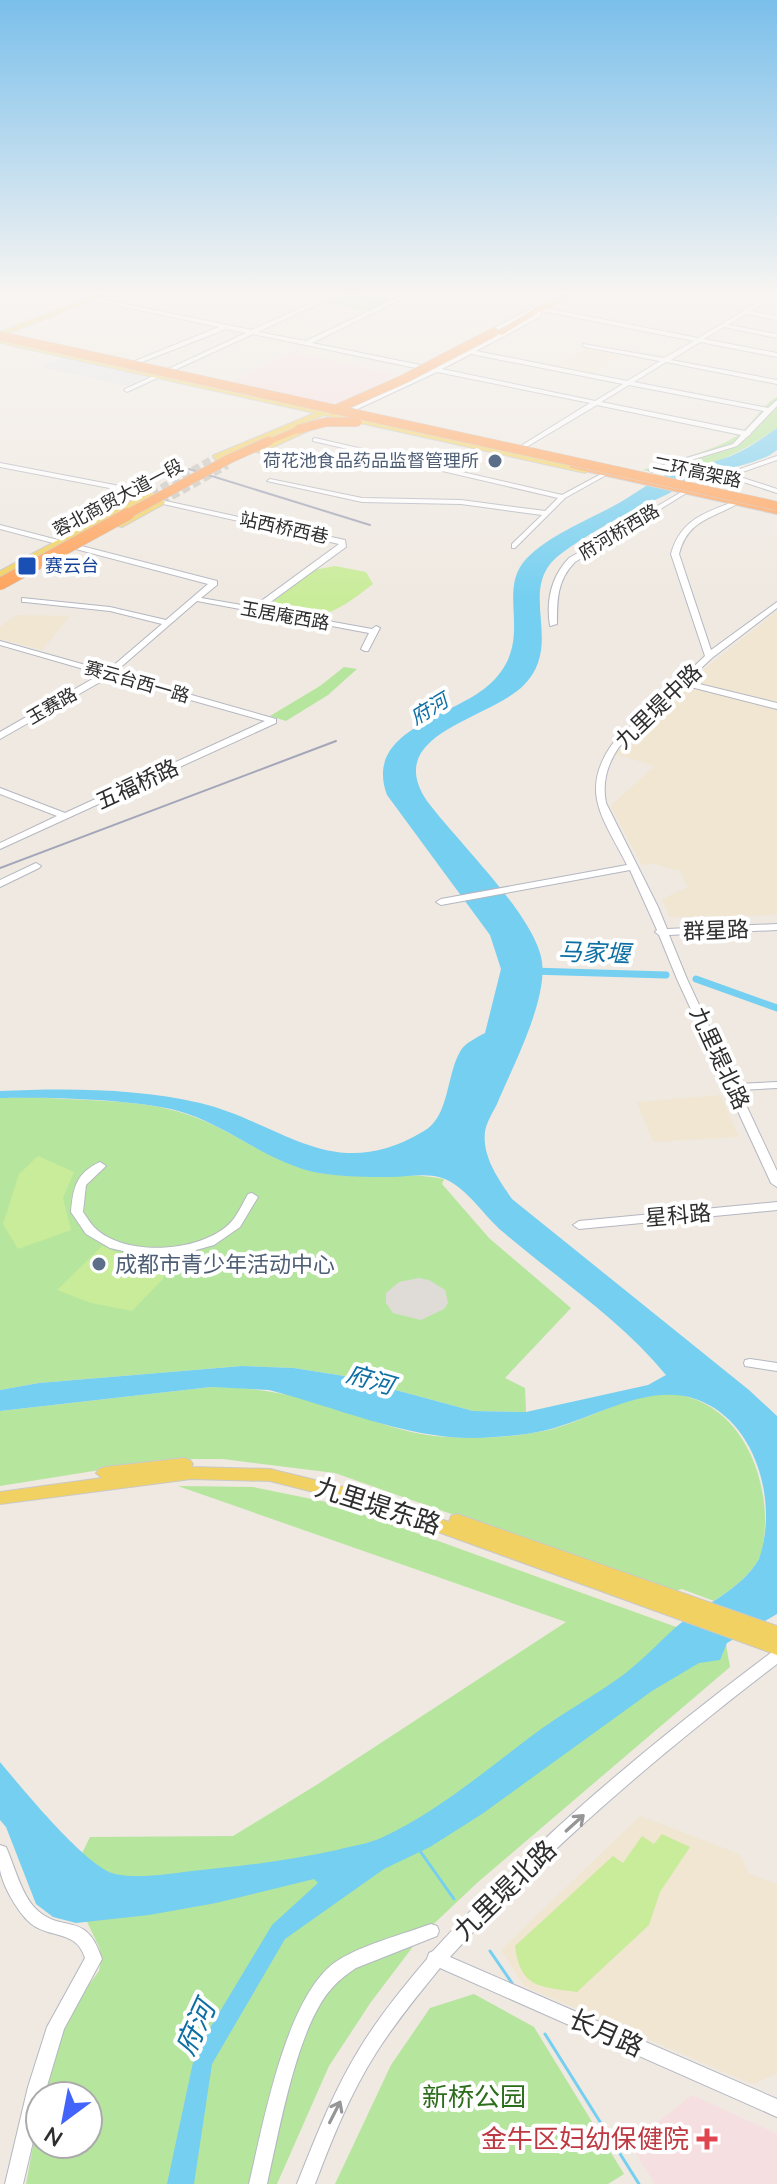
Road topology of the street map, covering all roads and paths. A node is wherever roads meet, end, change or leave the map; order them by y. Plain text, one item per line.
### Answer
1 (241, 395) edge
2 (245, 395) edge
3 (255, 395) edge
4 (270, 395) edge
5 (271, 395) edge
6 (364, 395) edge
7 (367, 395) edge
8 (367, 395) edge
9 (371, 395) edge
10 (379, 395) edge
11 (390, 395) edge
12 (554, 395) edge
13 (608, 395) edge
14 (690, 395) edge
15 (359, 399) junction
16 (777, 402) edge
17 (594, 403) junction
18 (768, 410) junction
19 (341, 411) junction
20 (323, 412) junction
21 (296, 429) junction
22 (431, 430) junction
23 (748, 434) junction
24 (315, 440) dead end
25 (518, 452) junction
26 (217, 457) tunnel mouth
27 (777, 458) edge
28 (235, 461) tunnel mouth
29 (0, 465) edge
30 (605, 474) junction
31 (727, 475) junction
32 (652, 477) junction
33 (270, 481) dead end
34 (689, 489) junction
35 (777, 491) edge
36 (151, 494) joint
37 (563, 497) junction
38 (761, 500) junction
39 (161, 502) joint
40 (735, 503) junction
41 (776, 509) edge
42 (544, 513) junction
43 (0, 527) edge
44 (63, 542) junction
45 (515, 546) dead end
46 (79, 547) junction
47 (0, 580) edge
48 (0, 591) edge
49 (196, 599) junction
50 (25, 600) dead end
51 (777, 604) edge
52 (254, 610) junction
53 (168, 623) junction
54 (553, 624) dead end
55 (699, 631) junction
56 (736, 635) junction
57 (711, 637) dead end
58 (721, 637) dead end
59 (0, 643) edge
60 (365, 649) dead end
61 (709, 656) junction
62 (108, 674) junction
63 (680, 682) junction
64 (775, 703) edge
65 (273, 721) joint
66 (1, 734) edge
67 (0, 791) edge
68 (65, 816) junction
69 (0, 846) edge
70 (36, 866) dead end
71 (633, 867) junction
72 (0, 884) edge
73 (443, 902) dead end
74 (777, 927) edge
75 (659, 932) junction
76 (777, 1085) edge
77 (733, 1087) junction
78 (100, 1166) dead end
79 (777, 1183) edge
80 (252, 1197) dead end
81 (777, 1206) edge
82 (579, 1225) dead end
83 (777, 1360) edge
84 (777, 1367) edge
85 (0, 1489) edge
86 (0, 1498) edge
87 (748, 1631) junction
88 (777, 1633) edge
89 (777, 1648) edge
90 (777, 1656) edge
91 (0, 1852) edge
92 (431, 1931) dead end
93 (435, 1958) junction
94 (777, 2108) edge
95 (14, 2184) edge
96 (258, 2184) edge
97 (306, 2184) edge

1 - 21 highway, bridge
2 - 20 main road
3 - 25 highway, 二环高架路, bridge
4 - 22 highway, 二环高架路, bridge
5 - 19 main road
6 - 15 highway, bridge
7 - 15 highway, bridge
8 - 21 highway, bridge
9 - 19 main road
10 - 19 street
11 - 22 highway, bridge
12 - 17 street
13 - 17 street
14 - 18 street
15 - 21 highway, bridge
16 - 18 street
17 - 23 street
17 - 25 street
18 - 23 street
19 - 20 main road
19 - 25 main road
19 - 28 main road
20 - 26 main road
21 - 25 highway, bridge
21 - 44 highway, 蓉北商贸大道一段, bridge
21 - 47 highway, 蓉北商贸大道一段, bridge
22 - 32 highway, bridge
22 - 41 highway, 二环高架路, bridge
23 - 32 street
24 - 37 street
25 - 30 main road
25 - 32 main road
25 - 41 highway, 二环高架路, bridge
25 - 41 highway, bridge
27 - 31 street, 府河桥西路
29 - 36 street
30 - 32 main road
30 - 37 street
31 - 34 street, 府河桥西路
31 - 35 street
32 - 34 main road, bridge
33 - 42 street
34 - 38 main road
34 - 40 main road
34 - 54 street, 府河桥西路
35 - 38 street
36 - 44 main road, 蓉北商贸大道一段
37 - 42 street
38 - 41 main road
39 - 46 main road, 蓉北商贸大道一段
39 - 52 street, 站西桥西巷
40 - 41 main road
40 - 55 street, 九里堤中路
42 - 45 street
43 - 44 street
44 - 46 street
44 - 47 highway, 蓉北商贸大道一段, bridge
46 - 48 main road, 蓉北商贸大道一段
46 - 49 street, 玉赛路
49 - 52 street, 玉居庵西路
49 - 53 street, 玉赛路
50 - 53 street
51 - 56 street, 九里堤中路
52 - 60 street, 玉居庵西路
53 - 62 street, 玉赛路
55 - 57 street
55 - 61 street, 九里堤中路
56 - 58 street
56 - 61 street, 九里堤中路
59 - 62 street, 赛云台西一路
61 - 63 street, 九里堤中路
62 - 65 street, 赛云台西一路
62 - 66 street, 玉赛路
63 - 64 street
63 - 71 street, 九里堤中路
65 - 68 street, 五福桥路
67 - 68 street
68 - 69 street, 五福桥路
70 - 72 street
71 - 73 street
71 - 75 street, 九里堤中路
74 - 75 street, 群星路
75 - 77 street, 九里堤北路
76 - 77 street
77 - 79 street, 九里堤北路
78 - 80 street
81 - 82 street, 星科路
83 - 84 street
85 - 87 main road
86 - 87 main road, 九里堤东路
87 - 88 main road
87 - 89 main road
93 -> 90 street, 九里堤北路
91 - 95 street
92 - 96 street
93 - 94 street, 长月路
97 -> 93 street, 九里堤北路

